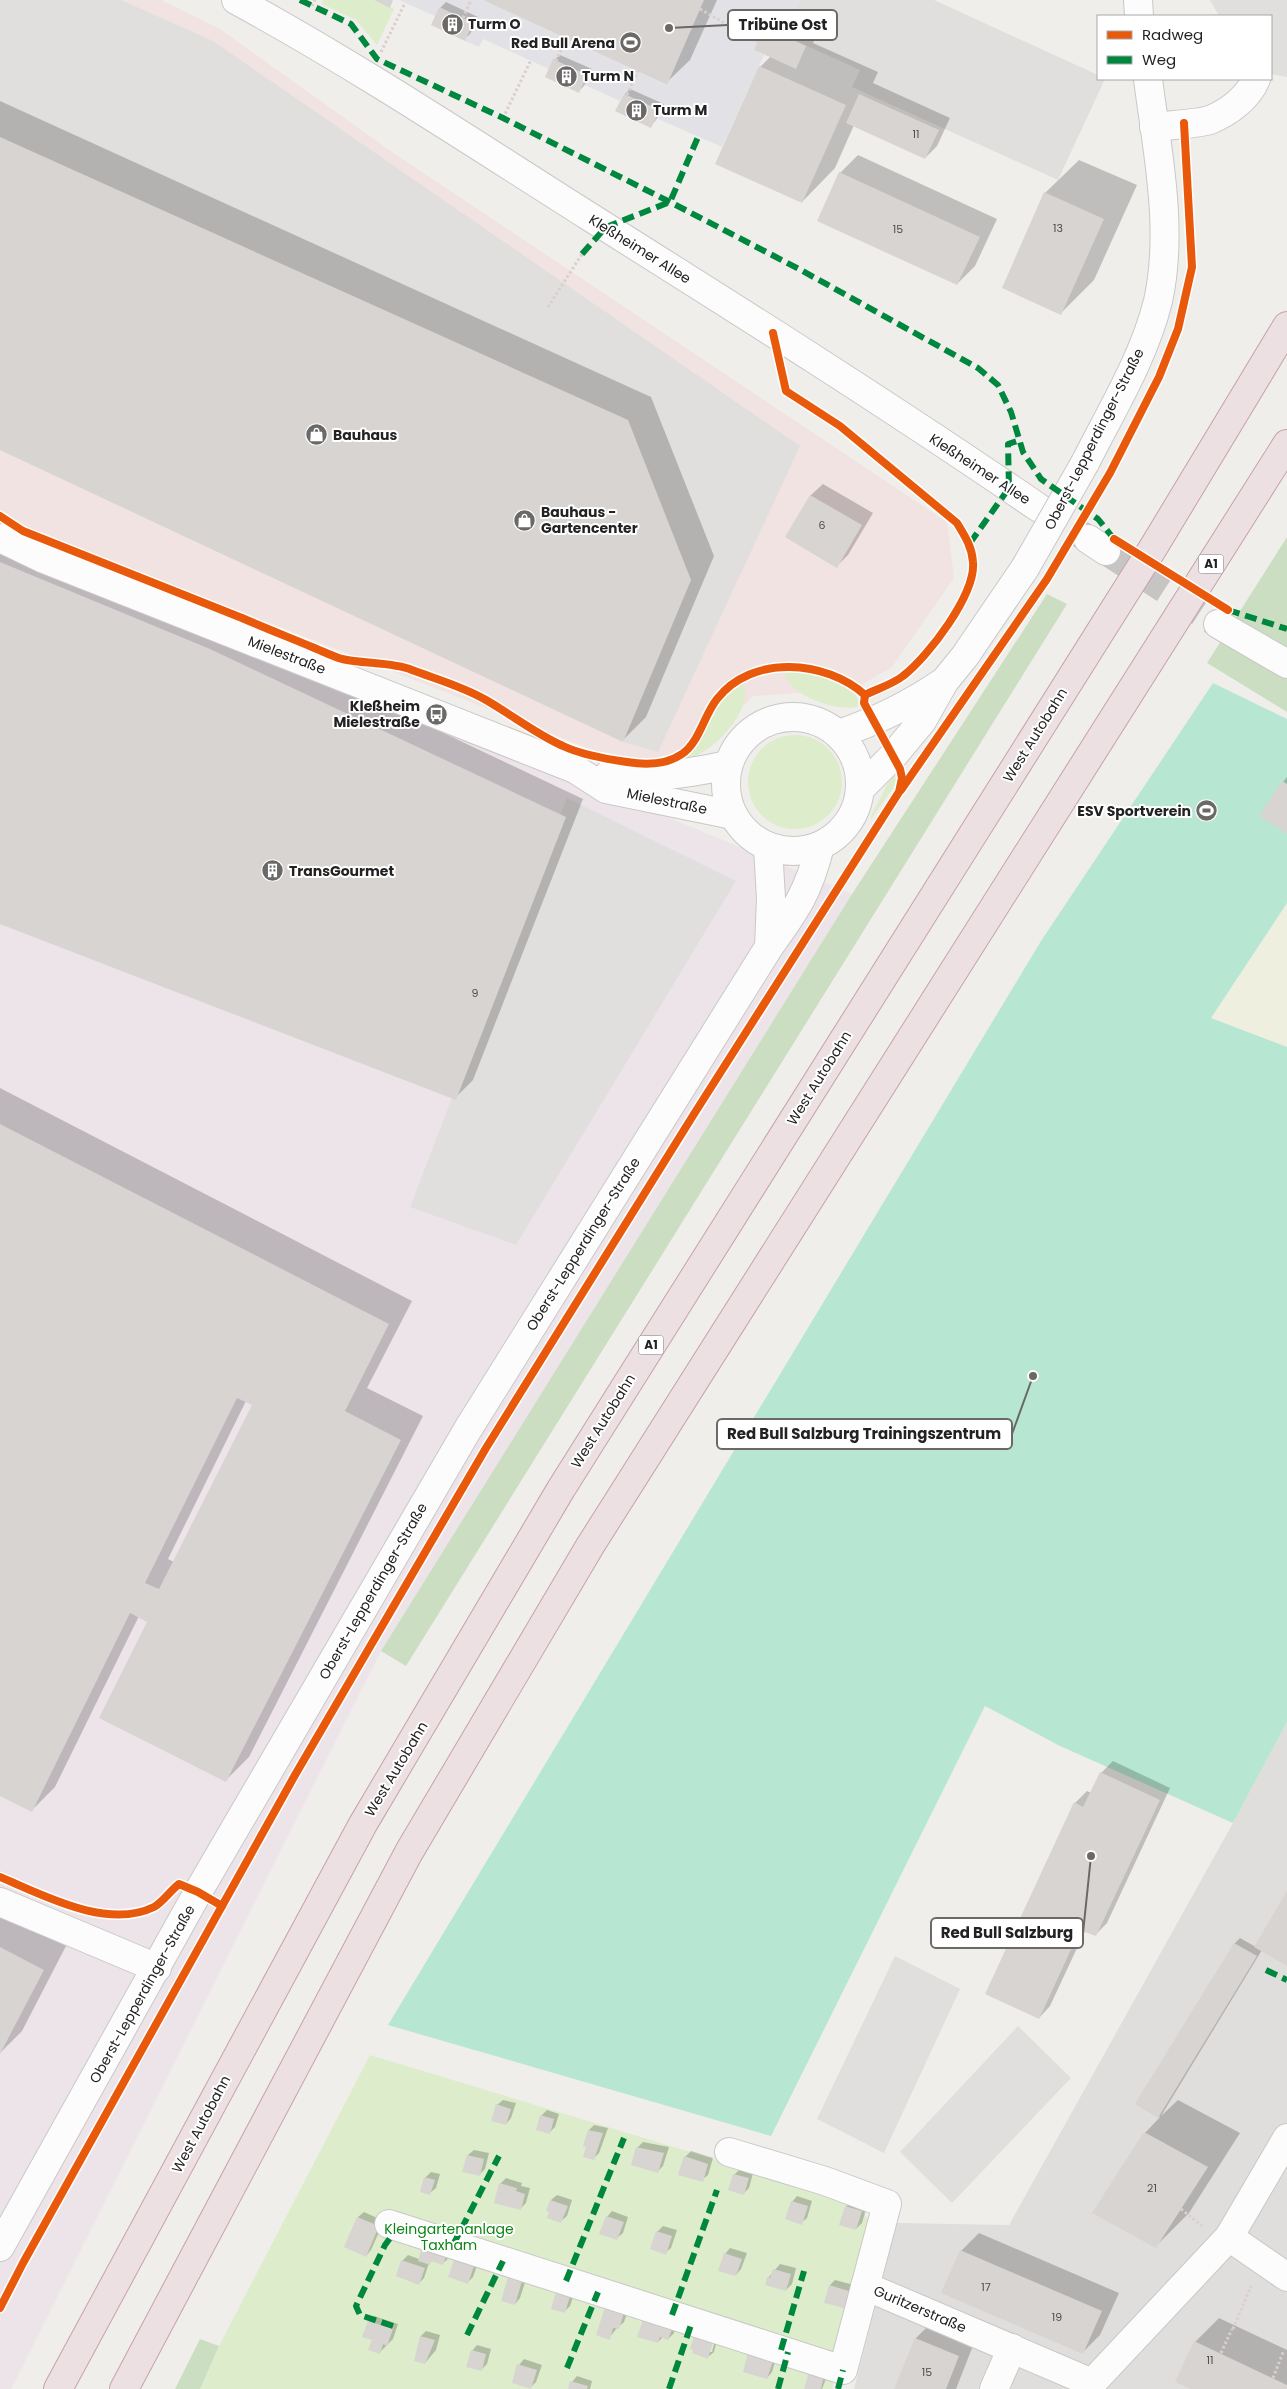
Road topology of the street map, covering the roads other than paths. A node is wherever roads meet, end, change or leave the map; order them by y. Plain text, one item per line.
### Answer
1 (236, 0) edge
2 (1138, 0) edge
3 (1139, 15) edge
4 (1148, 80) edge
5 (1256, 80) edge
6 (1154, 127) junction
7 (1287, 326) edge
8 (1287, 444) edge
9 (1039, 508) tunnel mouth
10 (0, 538) edge
11 (1218, 624) tunnel mouth
12 (1287, 664) edge
13 (944, 682) junction
14 (838, 734) junction
15 (728, 765) junction
16 (575, 770) junction
17 (861, 788) junction
18 (734, 815) junction
19 (768, 846) junction
20 (820, 846) junction
21 (769, 947) junction
22 (0, 1902) edge
23 (157, 1968) junction
24 (1287, 2138) edge
25 (729, 2152) dead end
26 (389, 2224) dead end
27 (1218, 2233) junction
28 (0, 2247) edge
29 (1287, 2277) edge
30 (865, 2286) junction
31 (1012, 2348) junction
32 (1090, 2386) edge
33 (58, 2389) edge
34 (124, 2389) edge
35 (994, 2389) edge

1 - 9 street, Kleßheimer Allee
2 - 3 street
4 - 6 street, Oberst-Lepperdinger-Straße
5 - 6 street
6 - 13 street, Oberst-Lepperdinger-Straße, bridge
7 - 33 highway, West Autobahn / A1
8 - 34 highway, A1
10 - 16 street, Mielestraße
11 - 12 street
13 - 14 street, Oberst-Lepperdinger-Straße
13 - 17 street, Oberst-Lepperdinger-Straße
14 - 15 street, Oberst-Lepperdinger-Straße
14 - 17 street, Oberst-Lepperdinger-Straße
15 - 16 street, Mielestraße
15 - 18 street, Oberst-Lepperdinger-Straße
16 - 18 street, Mielestraße
17 - 20 street, Oberst-Lepperdinger-Straße
18 - 19 street, Oberst-Lepperdinger-Straße
19 - 20 street, Oberst-Lepperdinger-Straße
19 - 21 street, Oberst-Lepperdinger-Straße
20 - 21 street, Oberst-Lepperdinger-Straße
21 - 23 street, Oberst-Lepperdinger-Straße
22 - 23 street
23 - 28 street, Oberst-Lepperdinger-Straße
24 - 27 street, Guritzerstraße
25 - 30 street, Guritzerstraße
26 - 30 street
27 - 29 street
27 - 32 street, Guritzerstraße
30 - 31 street, Guritzerstraße
31 - 32 street, Guritzerstraße
31 - 35 street

